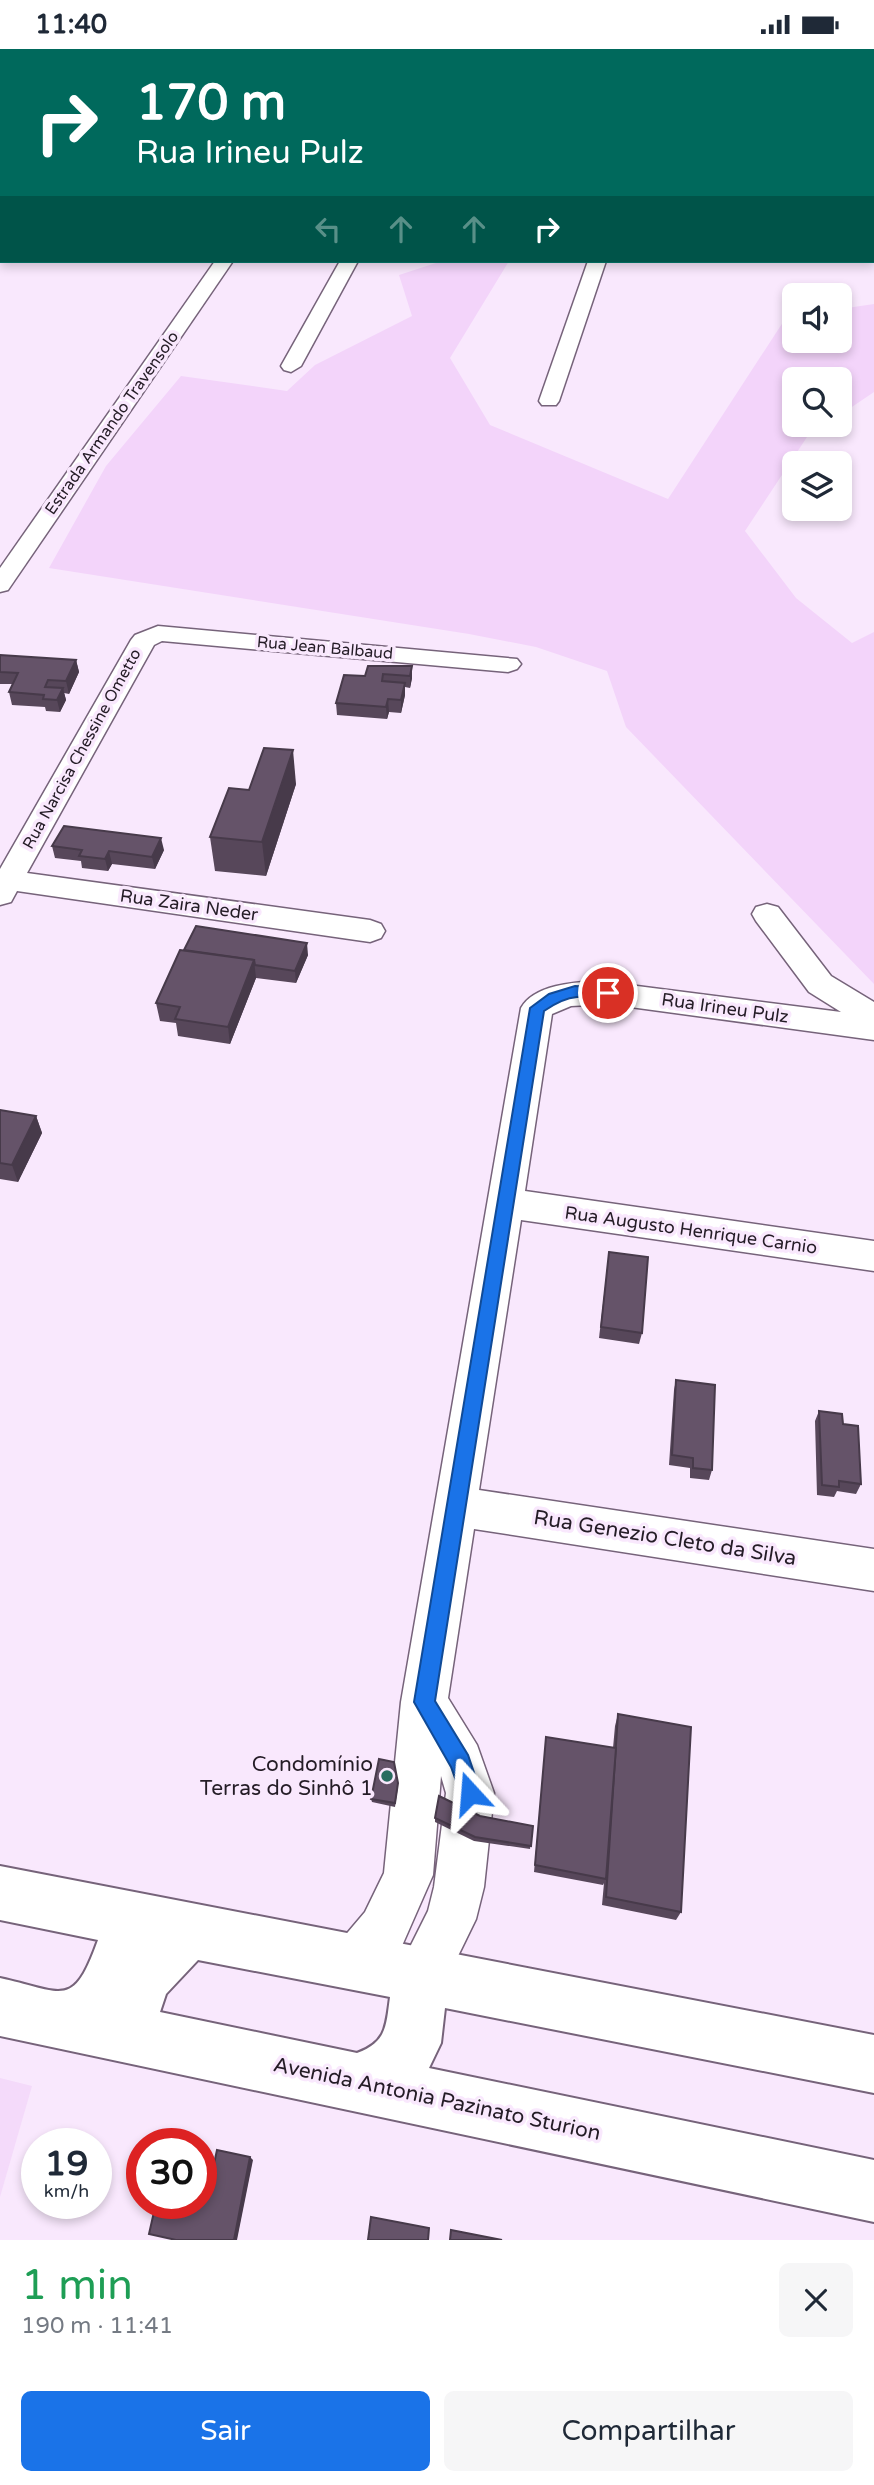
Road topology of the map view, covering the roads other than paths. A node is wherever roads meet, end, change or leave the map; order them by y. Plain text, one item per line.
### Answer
1 (223, 263) edge
2 (348, 263) edge
3 (596, 263) edge
4 (291, 366) dead end
5 (549, 401) dead end
6 (0, 585) edge
7 (144, 641) joint
8 (508, 664) dead end
9 (4, 887) edge
10 (767, 914) dead end
11 (370, 931) dead end
12 (874, 1017) edge
13 (874, 1028) edge
14 (507, 1203) junction
15 (874, 1256) edge
16 (456, 1506) junction
17 (874, 1570) edge
18 (424, 1702) junction
19 (0, 1893) edge
20 (133, 1919) junction
21 (190, 1930) junction
22 (355, 1963) junction
23 (421, 1977) junction
24 (0, 2007) edge
25 (68, 2022) junction
26 (127, 2034) junction
27 (874, 2064) edge
28 (357, 2082) junction
29 (874, 2190) edge

1 - 6 street, Estrada Armando Travensolo
2 - 4 street
3 - 5 street
7 - 8 street, Rua Jean Balbaud
7 - 9 street, Rua Narcisa Chessine Ometto
9 - 11 street, Rua Zaira Neder
10 - 12 street
13 - 14 street, Rua Irineu Pulz
14 - 15 street, Rua Augusto Henrique Carnio
14 - 16 street
16 - 17 street, Rua Genezio Cleto da Silva
16 - 18 street
18 - 22 street
18 - 23 street
19 - 20 main road
20 - 21 main road
20 - 25 main road
21 - 22 main road
21 - 26 main road
22 - 23 main road
23 - 27 main road
23 - 28 main road
24 - 25 main road, Avenida Antonia Pazinato Sturion
25 - 26 main road, Avenida Antonia Pazinato Sturion
26 - 28 main road, Avenida Antonia Pazinato Sturion
28 - 29 main road, Avenida Antonia Pazinato Sturion

